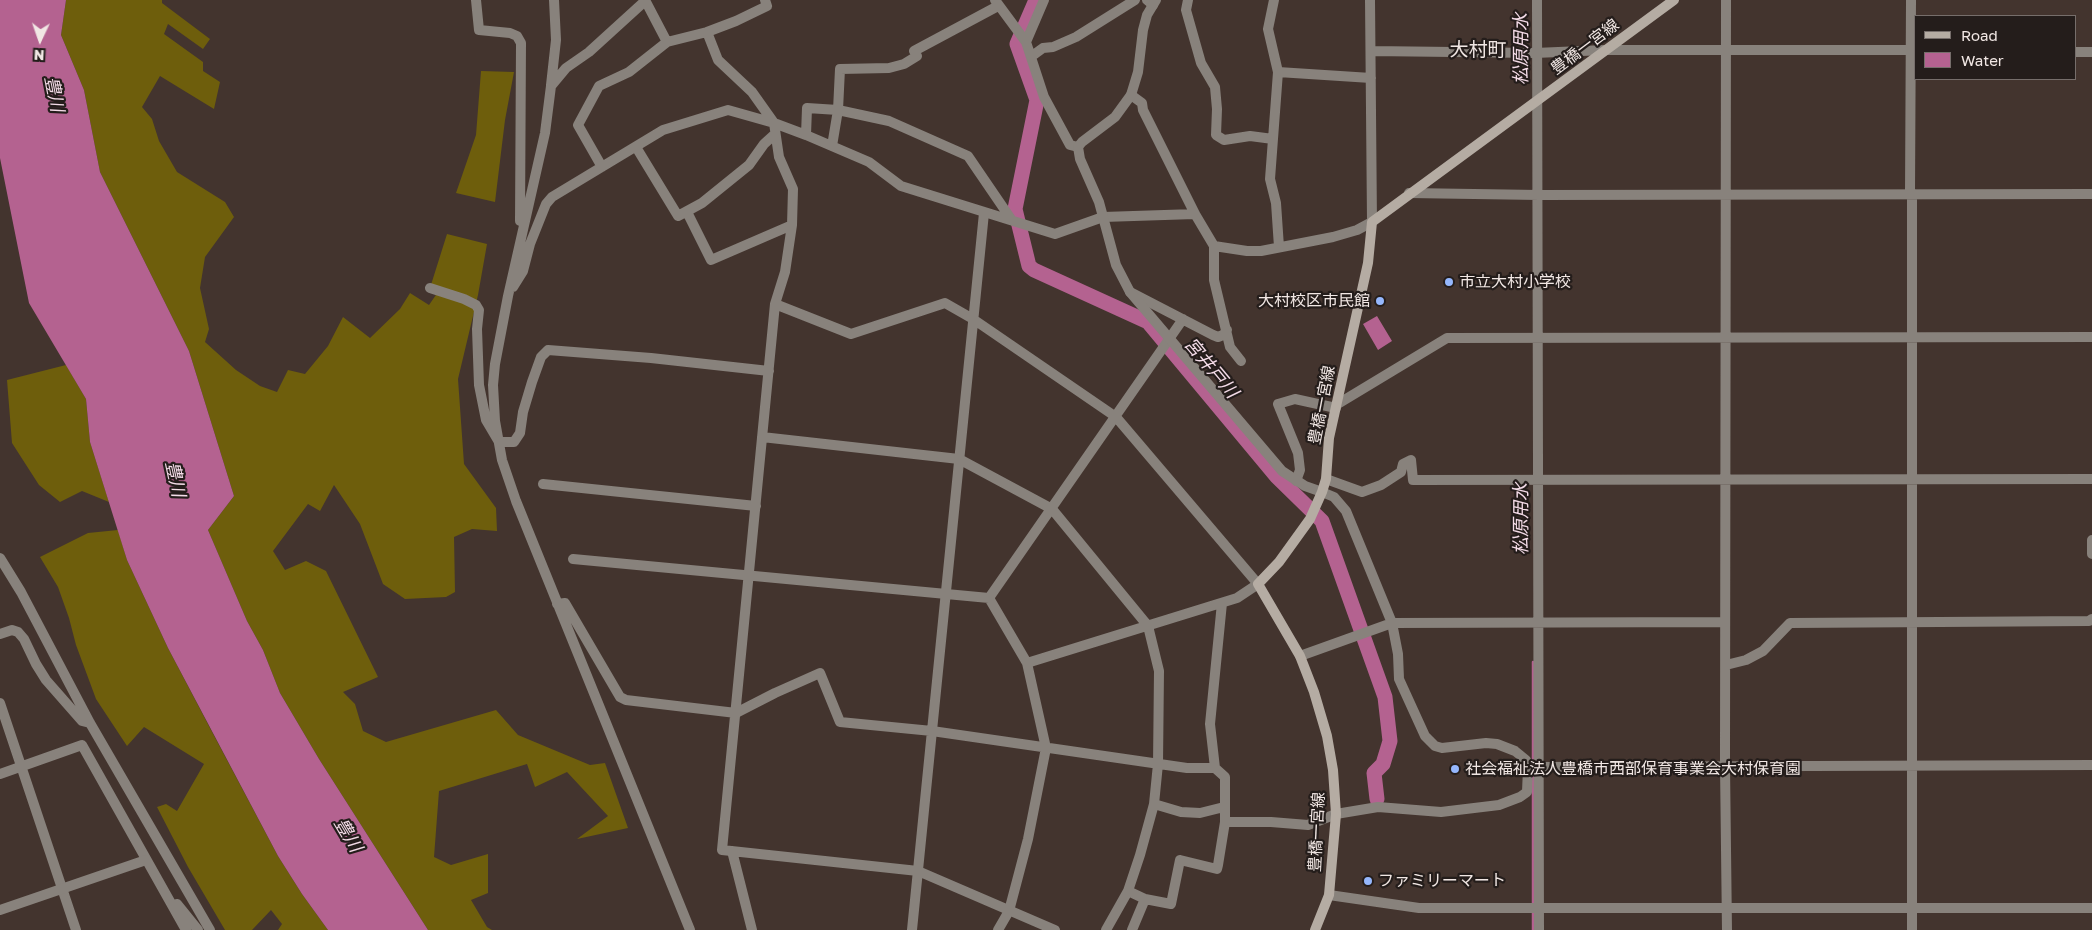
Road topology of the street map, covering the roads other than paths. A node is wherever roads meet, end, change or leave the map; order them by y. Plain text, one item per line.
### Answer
1 (476, 0) edge
2 (554, 0) edge
3 (645, 0) edge
4 (765, 0) edge
5 (1044, 0) edge
6 (1135, 0) edge
7 (1188, 0) edge
8 (1274, 0) edge
9 (1370, 0) edge
10 (1538, 0) edge
11 (1674, 0) edge
12 (1726, 0) edge
13 (1912, 0) edge
14 (1152, 2) edge
15 (996, 3) edge
16 (707, 32) junction
17 (1026, 41) junction
18 (667, 42) junction
19 (1605, 50) junction
20 (1725, 50) junction
21 (1914, 50) edge
22 (1371, 51) junction
23 (2077, 52) edge
24 (2092, 52) edge
25 (1535, 53) junction
26 (1032, 56) junction
27 (1278, 72) junction
28 (1371, 78) junction
29 (551, 86) junction
30 (1131, 95) junction
31 (1538, 101) junction
32 (838, 110) junction
33 (775, 128) junction
34 (806, 135) junction
35 (1273, 139) junction
36 (832, 146) junction
37 (636, 147) junction
38 (1078, 147) junction
39 (602, 167) junction
40 (1409, 193) junction
41 (1725, 193) junction
42 (1911, 193) junction
43 (2092, 194) edge
44 (1535, 195) junction
45 (687, 212) junction
46 (984, 213) junction
47 (1195, 214) junction
48 (1103, 217) junction
49 (1012, 220) junction
50 (1372, 222) junction
51 (792, 225) junction
52 (520, 237) junction
53 (1214, 246) junction
54 (1279, 248) junction
55 (430, 288) dead end
56 (1130, 292) junction
57 (508, 296) junction
58 (775, 304) junction
59 (973, 319) junction
60 (1183, 319) junction
61 (1227, 330) junction
62 (1726, 336) junction
63 (1912, 337) junction
64 (2092, 337) edge
65 (1535, 338) junction
66 (1167, 343) junction
67 (1241, 361) dead end
68 (769, 370) junction
69 (1336, 406) junction
70 (1116, 417) junction
71 (762, 437) junction
72 (499, 442) junction
73 (959, 459) junction
74 (1326, 479) junction
75 (1535, 479) junction
76 (1726, 479) junction
77 (1912, 479) junction
78 (2092, 479) edge
79 (1296, 481) junction
80 (543, 484) dead end
81 (1322, 492) junction
82 (756, 506) junction
83 (1052, 509) junction
84 (2092, 540) edge
85 (2092, 554) edge
86 (0, 558) edge
87 (573, 558) dead end
88 (749, 574) junction
89 (1258, 584) junction
90 (945, 594) junction
91 (989, 598) junction
92 (1222, 603) junction
93 (557, 604) junction
94 (2092, 619) edge
95 (1536, 622) junction
96 (1725, 622) junction
97 (1912, 622) junction
98 (1392, 623) junction
99 (1148, 626) junction
100 (0, 634) edge
101 (1300, 656) junction
102 (1027, 663) junction
103 (1726, 665) junction
104 (0, 703) edge
105 (736, 713) junction
106 (90, 723) junction
107 (932, 731) junction
108 (1046, 748) junction
109 (1158, 764) junction
110 (1913, 765) junction
111 (2092, 765) edge
112 (1725, 766) junction
113 (22, 767) junction
114 (1534, 767) junction
115 (1214, 768) junction
116 (0, 774) edge
117 (1154, 804) junction
118 (1224, 807) junction
119 (1336, 814) junction
120 (1224, 822) junction
121 (732, 851) junction
122 (146, 860) junction
123 (918, 871) junction
124 (180, 878) junction
125 (159, 882) junction
126 (62, 889) junction
127 (1128, 891) junction
128 (1329, 895) junction
129 (1146, 900) junction
130 (1535, 908) junction
131 (1727, 908) junction
132 (1912, 908) junction
133 (2092, 908) edge
134 (0, 910) edge
135 (1009, 911) junction
136 (76, 930) edge
137 (186, 930) edge
138 (198, 930) edge
139 (210, 930) edge
140 (690, 930) edge
141 (752, 930) edge
142 (912, 930) edge
143 (998, 930) edge
144 (1055, 930) edge
145 (1106, 930) edge
146 (1132, 930) edge
147 (1315, 930) edge
148 (1539, 930) edge
149 (1727, 930) edge
150 (1912, 930) edge

1 - 52 street
2 - 29 street
3 - 18 street
3 - 29 street
4 - 16 street
5 - 17 street
6 - 26 street
7 - 35 street
8 - 27 street
9 - 22 street
10 - 25 street
11 - 19 main road, 豊橋一宮線
12 - 20 street
13 - 21 street
14 - 30 street
15 - 17 street
15 - 32 street
16 - 18 street
16 - 33 street
17 - 26 street
18 - 39 street
19 - 20 street
19 - 25 street
19 - 31 main road, 豊橋一宮線
20 - 21 street
20 - 41 street
21 - 42 street
22 - 25 street
22 - 28 street
23 - 24 street
25 - 31 street
26 - 38 street
27 - 28 street
27 - 35 street
28 - 50 street
29 - 52 street
30 - 38 street
30 - 47 street
31 - 40 main road, 豊橋一宮線
31 - 44 street
32 - 34 street
32 - 36 street
32 - 49 street
33 - 34 street
33 - 37 street
33 - 45 street
33 - 51 street
34 - 36 street
35 - 54 street
36 - 46 street
37 - 39 street
37 - 45 street
38 - 48 street
39 - 57 street
40 - 44 street
40 - 50 main road, 豊橋一宮線
41 - 42 street
41 - 44 street
41 - 62 street
42 - 43 street
42 - 63 street
44 - 65 street
45 - 51 street
46 - 49 street
46 - 59 street
47 - 48 street
47 - 53 street
48 - 49 street
48 - 56 street
50 - 54 street
50 - 69 main road, 豊橋一宮線
51 - 58 street
52 - 57 street
53 - 54 street
53 - 61 street
55 - 72 street
56 - 60 street
56 - 66 street
57 - 72 street
58 - 59 street
58 - 68 street
59 - 70 street
59 - 73 street
60 - 61 street
60 - 66 street
61 - 67 street
62 - 63 street
62 - 65 street
62 - 76 street
63 - 64 street
63 - 77 street
65 - 69 street
65 - 75 street
66 - 70 street
66 - 79 street
68 - 71 street
68 - 72 street
69 - 74 main road, 豊橋一宮線
69 - 79 street
70 - 83 street
70 - 89 street
71 - 73 street
71 - 82 street
72 - 93 street
73 - 83 street
73 - 90 street
74 - 75 street
74 - 81 main road, 豊橋一宮線
75 - 76 street
75 - 95 street
76 - 77 street
76 - 96 street
77 - 78 street
77 - 97 street
79 - 81 street
80 - 82 street
81 - 89 main road, 豊橋一宮線
81 - 98 street
82 - 88 street
83 - 91 street
83 - 99 street
84 - 85 street
86 - 106 street
87 - 88 street
88 - 90 street
88 - 105 street
89 - 92 street
89 - 101 main road, 豊橋一宮線
90 - 91 street
90 - 107 street
91 - 102 street
92 - 99 street
92 - 115 street
93 - 105 street
93 - 140 street
94 - 97 street
95 - 96 street
95 - 98 street
95 - 114 street
96 - 103 street
97 - 103 street
97 - 110 street
98 - 101 street
98 - 114 street
99 - 102 street
99 - 109 street
100 - 106 street
101 - 119 main road, 豊橋一宮線
102 - 108 street
103 - 112 street
104 - 113 street
105 - 107 street
105 - 121 street
106 - 124 street
107 - 108 street
107 - 123 street
108 - 109 street
108 - 135 street
109 - 115 street
109 - 117 street
110 - 111 street
110 - 112 street
110 - 132 street
112 - 114 street
112 - 131 street
113 - 116 street
113 - 122 street
113 - 126 street
114 - 119 street
114 - 130 street
115 - 118 street
117 - 118 street
117 - 127 street
118 - 120 street
119 - 120 street
119 - 128 main road, 豊橋一宮線
120 - 129 street
121 - 123 street
121 - 141 street
122 - 125 street
122 - 126 street
123 - 135 street
123 - 142 street
124 - 138 street
124 - 139 street
125 - 137 street
125 - 138 street
126 - 134 street
126 - 136 street
127 - 129 street
127 - 145 street
128 - 130 street
128 - 147 main road, 豊橋一宮線
129 - 146 street
130 - 131 street
130 - 148 street
131 - 132 street
131 - 149 street
132 - 133 street
132 - 150 street
135 - 143 street
135 - 144 street

